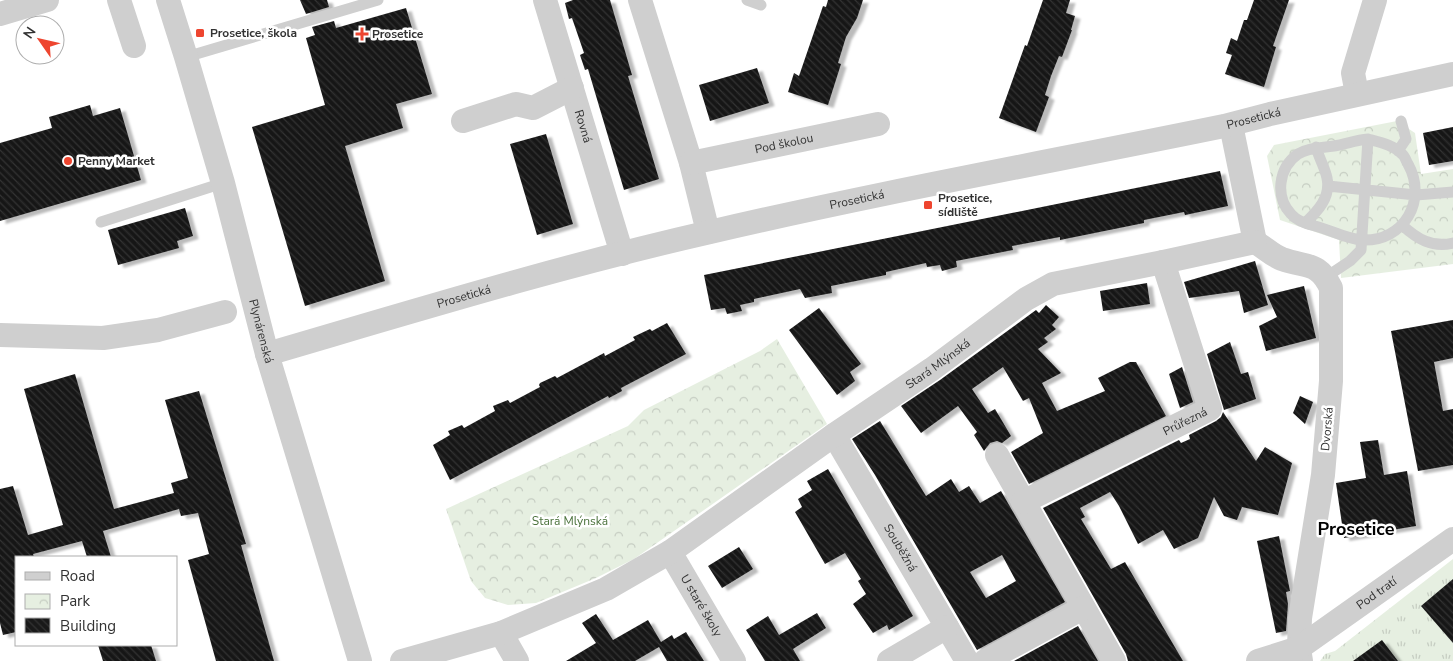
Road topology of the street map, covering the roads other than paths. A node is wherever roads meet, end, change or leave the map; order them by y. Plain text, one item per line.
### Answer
1 (48, 0) edge
2 (119, 0) edge
3 (168, 0) edge
4 (378, 0) edge
5 (546, 0) edge
6 (640, 0) edge
7 (747, 0) edge
8 (1375, 0) edge
9 (761, 5) dead end
10 (0, 14) edge
11 (134, 46) dead end
12 (186, 57) junction
13 (1453, 74) edge
14 (572, 88) junction
15 (1356, 94) junction
16 (1400, 121) dead end
17 (463, 122) dead end
18 (878, 124) dead end
19 (1231, 125) junction
20 (1368, 139) junction
21 (1316, 148) junction
22 (1398, 151) junction
23 (691, 164) junction
24 (223, 183) junction
25 (1328, 186) junction
26 (1364, 189) junction
27 (1453, 192) edge
28 (1416, 195) junction
29 (101, 222) dead end
30 (1305, 223) junction
31 (1402, 225) junction
32 (708, 232) junction
33 (1362, 240) junction
34 (1255, 242) junction
35 (1453, 243) edge
36 (622, 254) junction
37 (1163, 262) junction
38 (1326, 277) junction
39 (224, 312) dead end
40 (0, 335) edge
41 (267, 354) junction
42 (834, 435) junction
43 (997, 455) dead end
44 (1023, 502) junction
45 (1453, 539) edge
46 (670, 552) junction
47 (1083, 608) junction
48 (947, 627) junction
49 (501, 633) junction
50 (1300, 655) edge
51 (360, 661) edge
52 (402, 661) edge
53 (517, 661) edge
54 (734, 661) edge
55 (889, 661) edge
56 (967, 661) edge
57 (985, 661) edge
58 (1114, 661) edge
59 (1258, 661) edge

1 - 10 street
2 - 11 street
3 - 12 street, Plynárenská
4 - 12 lane
5 - 14 street, Rovná
6 - 23 street
7 - 9 lane
8 - 15 street
12 - 24 street, Plynárenská
13 - 15 street, Prosetická
14 - 17 street
14 - 36 street, Rovná
15 - 19 street, Prosetická
16 - 22 lane
18 - 23 street, Pod školou
19 - 32 street, Prosetická
19 - 34 street
20 - 21 lane
20 - 22 lane
20 - 26 lane
21 - 25 lane
21 - 30 lane
22 - 28 lane
23 - 32 street
24 - 29 lane
24 - 41 street, Plynárenská
25 - 26 lane
25 - 30 lane
26 - 28 lane
26 - 33 lane
27 - 28 lane
28 - 31 lane
30 - 33 lane
31 - 33 lane
31 - 35 lane
32 - 36 street, Prosetická
33 - 38 lane
34 - 37 street, Stará Mlýnská
34 - 38 street
36 - 41 street, Prosetická
37 - 42 street, Stará Mlýnská
37 - 44 street, Průřezná
38 - 50 street, Dvorská
39 - 40 street
41 - 51 street, Plynárenská
42 - 46 street, Stará Mlýnská
42 - 48 street, Souběžná
43 - 44 street
44 - 47 street
45 - 50 street, Pod tratí
46 - 49 street, Stará Mlýnská
46 - 54 street, U staré školy
47 - 57 street
47 - 58 street
48 - 55 street
48 - 56 street, Souběžná
49 - 52 street, Stará Mlýnská
49 - 53 street
50 - 59 street, Pod tratí

